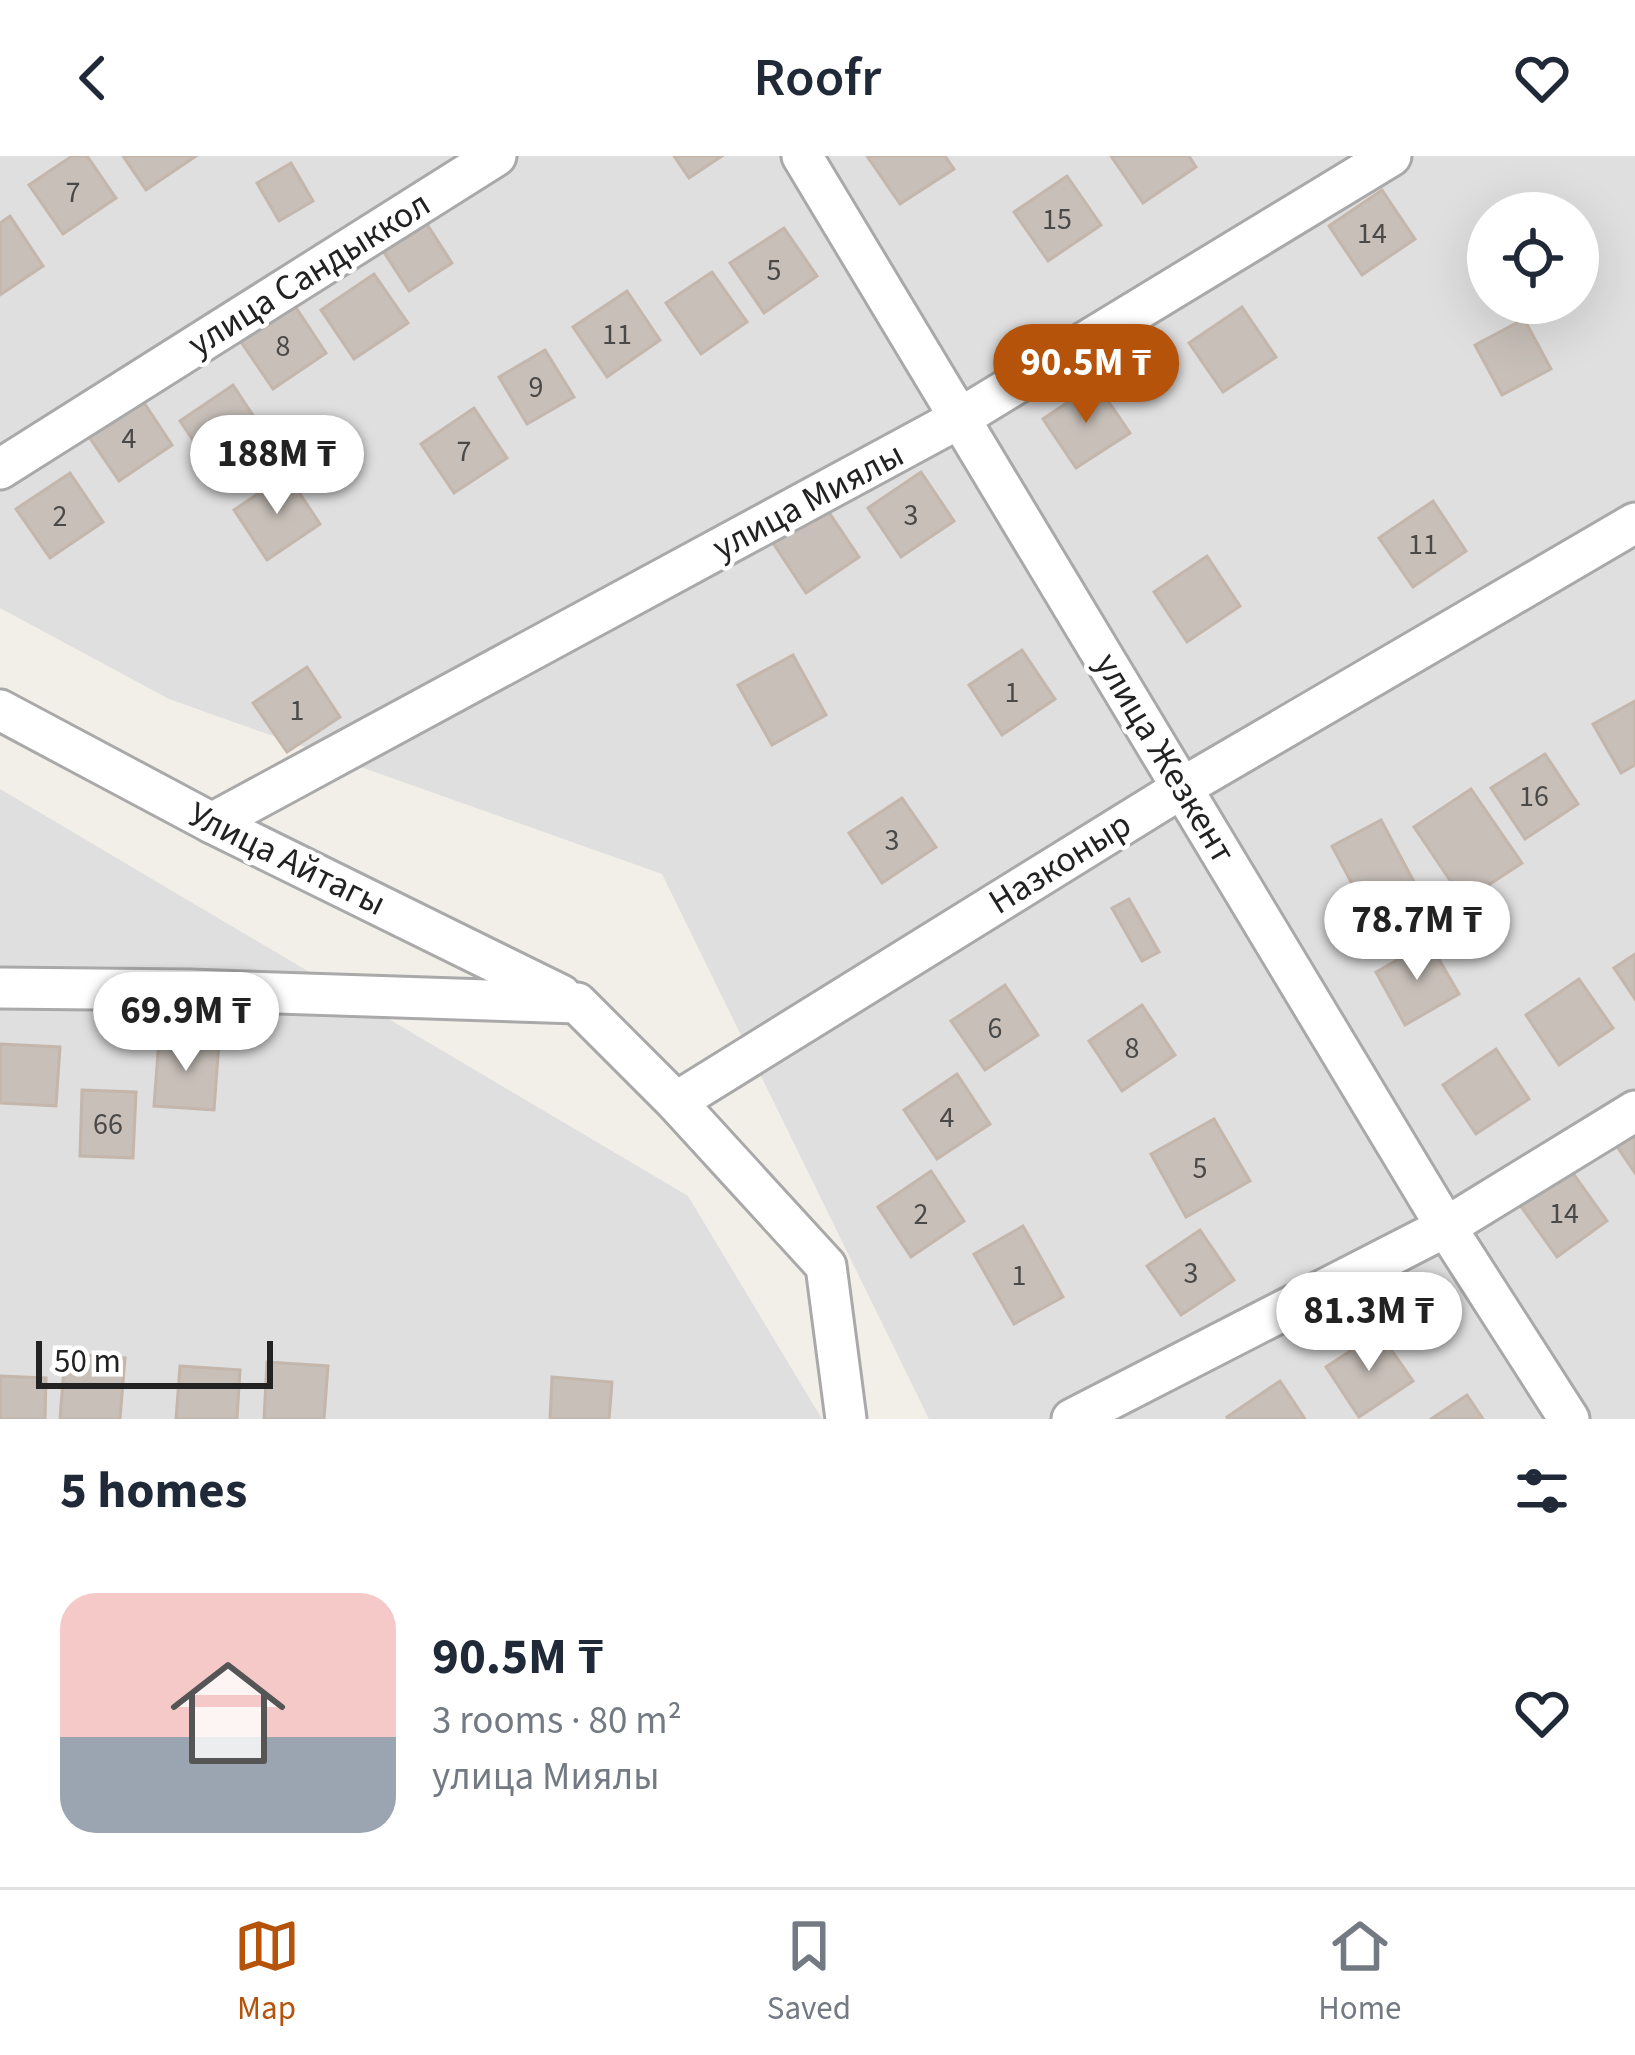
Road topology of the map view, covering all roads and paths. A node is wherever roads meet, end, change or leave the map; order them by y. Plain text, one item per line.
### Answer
1 (496, 156) edge
2 (802, 156) edge
3 (1391, 156) edge
4 (960, 418) junction
5 (0, 469) edge
6 (1635, 523) edge
7 (0, 710) edge
8 (1182, 788) junction
9 (212, 823) junction
10 (0, 988) edge
11 (577, 1003) junction
12 (676, 1102) junction
13 (1635, 1112) edge
14 (1446, 1227) junction
15 (846, 1419) edge
16 (1072, 1419) edge
17 (1569, 1419) edge

1 - 5 street, улица Сандыккол
2 - 4 street, улица Жезкент
3 - 4 street, улица Миялы
4 - 8 street, улица Жезкент
4 - 9 street, улица Миялы
6 - 8 street, Назконыр
7 - 9 street, Улица Айтагы
8 - 12 street, Назконыр
8 - 14 street, улица Жезкент
9 - 11 street, Улица Айтагы
10 - 11 street
11 - 12 street, Улица Айтагы
12 - 15 street, Улица Айтагы
13 - 14 street
14 - 16 street
14 - 17 street, улица Жезкент

